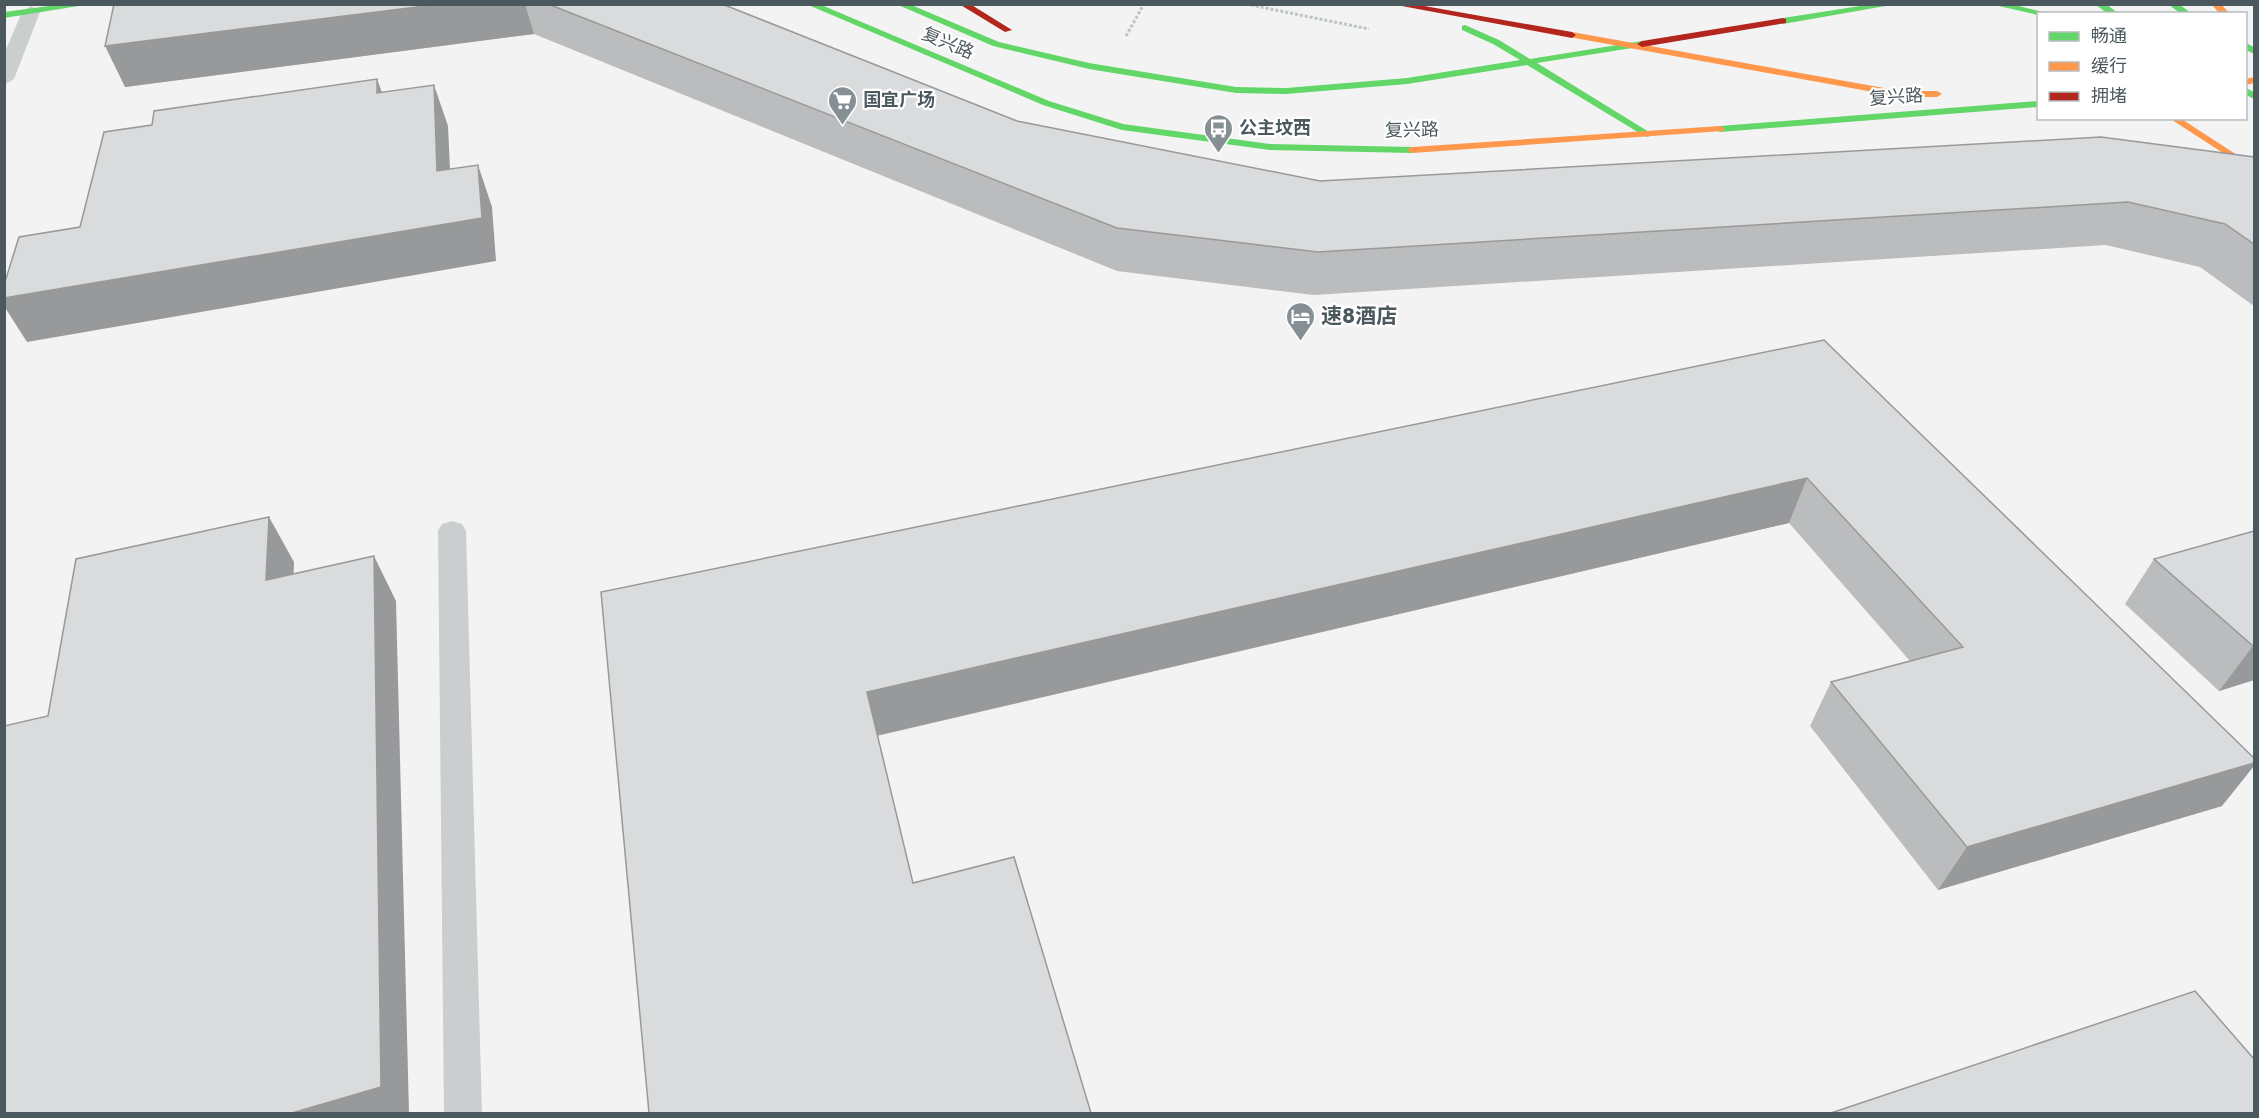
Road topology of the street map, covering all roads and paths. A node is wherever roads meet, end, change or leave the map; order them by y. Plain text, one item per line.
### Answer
1 (87, 4) edge
2 (810, 4) edge
3 (900, 4) edge
4 (963, 4) edge
5 (1246, 4) edge
6 (1395, 4) edge
7 (1893, 4) edge
8 (1994, 4) edge
9 (2099, 4) edge
10 (1425, 10) junction
11 (31, 12) junction
12 (2037, 12) edge
13 (2112, 12) edge
14 (4, 15) edge
15 (1370, 29) dead end
16 (1089, 66) junction
17 (4, 79) edge
18 (1947, 94) dead end
19 (1970, 94) dead end
20 (2037, 95) edge
21 (2037, 104) edge
22 (2176, 120) edge
23 (1649, 135) junction
24 (2254, 170) edge
25 (452, 531) dead end
26 (463, 1113) edge

1 - 11 main road
2 - 23 main road, 复兴路
3 - 16 main road
4 - 16 main road
5 - 15 path
6 - 10 main road
7 - 16 main road
8 - 12 main road
9 - 13 main road
10 - 18 main road
10 - 23 main road
11 - 14 main road
11 - 17 lane
19 - 20 main road
21 - 23 main road, 复兴路
22 - 24 main road
25 - 26 lane

